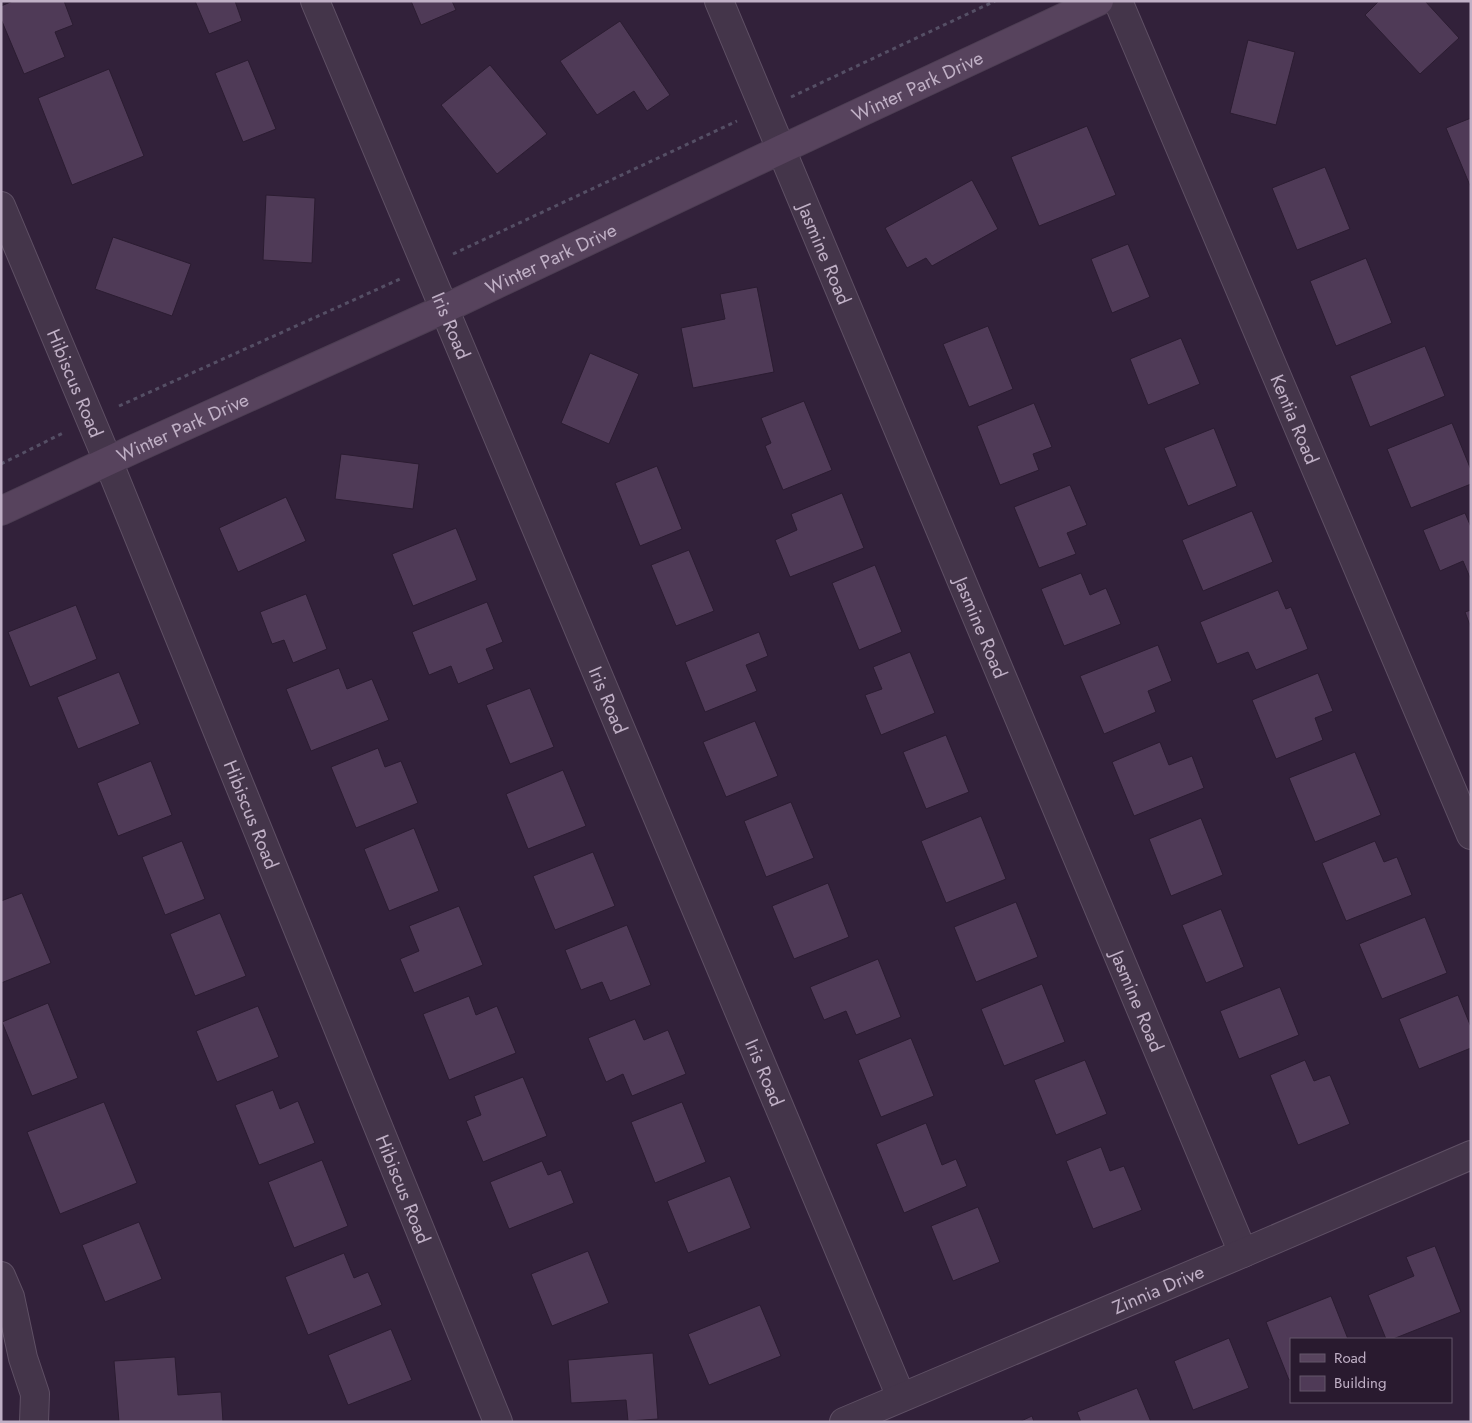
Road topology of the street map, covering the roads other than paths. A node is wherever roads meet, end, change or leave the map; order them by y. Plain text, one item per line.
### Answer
1 (315, 1) edge
2 (719, 1) edge
3 (1099, 1) edge
4 (1118, 1) edge
5 (782, 149) junction
6 (1, 206) edge
7 (444, 309) junction
8 (108, 461) junction
9 (1, 512) edge
10 (1471, 835) edge
11 (1471, 1155) edge
12 (1243, 1253) junction
13 (1, 1276) edge
14 (12, 1361) edge
15 (901, 1397) junction
16 (34, 1422) edge
17 (498, 1422) edge
18 (844, 1422) edge

1 - 7 street, Iris Road
2 - 5 street, Jasmine Road
3 - 5 street, Winter Park Drive
4 - 10 street, Kentia Road
5 - 7 street, Winter Park Drive
5 - 12 street, Jasmine Road
6 - 8 street, Hibiscus Road
7 - 8 street, Winter Park Drive
7 - 15 street, Iris Road
8 - 9 street, Winter Park Drive
8 - 17 street, Hibiscus Road
11 - 12 street, Zinnia Drive
12 - 15 street, Zinnia Drive
13 - 14 street
14 - 16 street
15 - 18 street, Zinnia Drive

